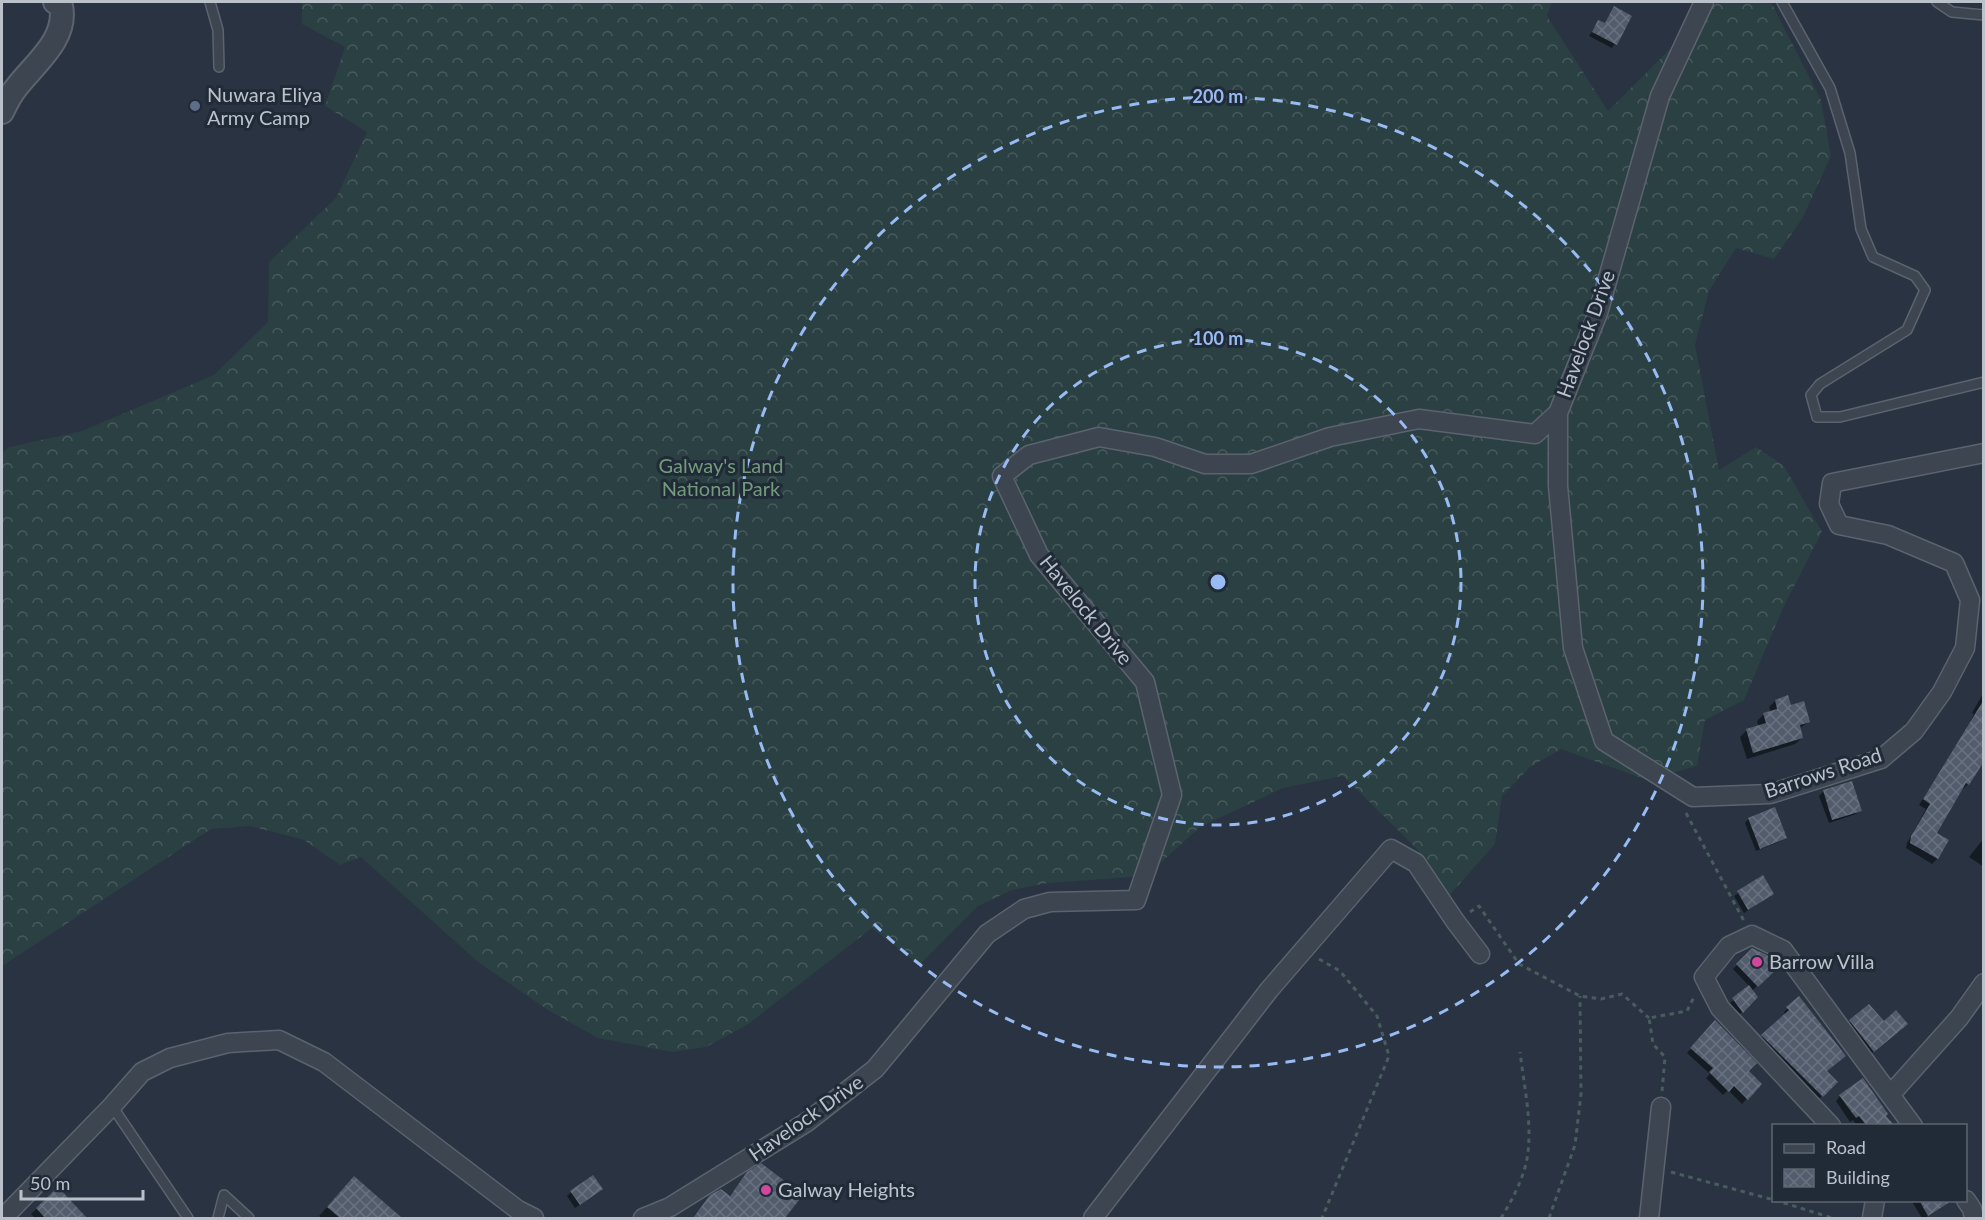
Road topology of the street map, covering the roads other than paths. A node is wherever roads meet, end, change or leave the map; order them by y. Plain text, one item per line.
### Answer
1 (210, 2) edge
2 (1704, 2) edge
3 (1782, 2) edge
4 (1937, 2) edge
5 (63, 3) edge
6 (1983, 15) edge
7 (219, 67) dead end
8 (2, 112) edge
9 (1983, 382) edge
10 (1558, 413) junction
11 (1983, 453) edge
12 (1479, 954) dead end
13 (1983, 983) edge
14 (1891, 1094) junction
15 (112, 1106) junction
16 (1661, 1107) road end
17 (1830, 1124) edge
18 (1912, 1124) edge
19 (1875, 1202) edge
20 (1967, 1202) edge
21 (3, 1218) edge
22 (188, 1218) edge
23 (218, 1218) edge
24 (249, 1218) edge
25 (534, 1218) edge
26 (643, 1218) edge
27 (1093, 1218) edge
28 (1649, 1218) edge
29 (1872, 1218) edge
30 (1974, 1218) edge

1 - 7 lane
2 - 10 street, Havelock Drive
3 - 9 lane
4 - 6 lane
5 - 8 street
10 - 11 street, Barrows Road
10 - 26 street, Havelock Drive
12 - 27 street
13 - 14 street
14 - 17 street
14 - 18 street
15 - 21 street
15 - 22 lane
15 - 25 street
16 - 28 street
19 - 29 street
20 - 30 street
23 - 24 lane

